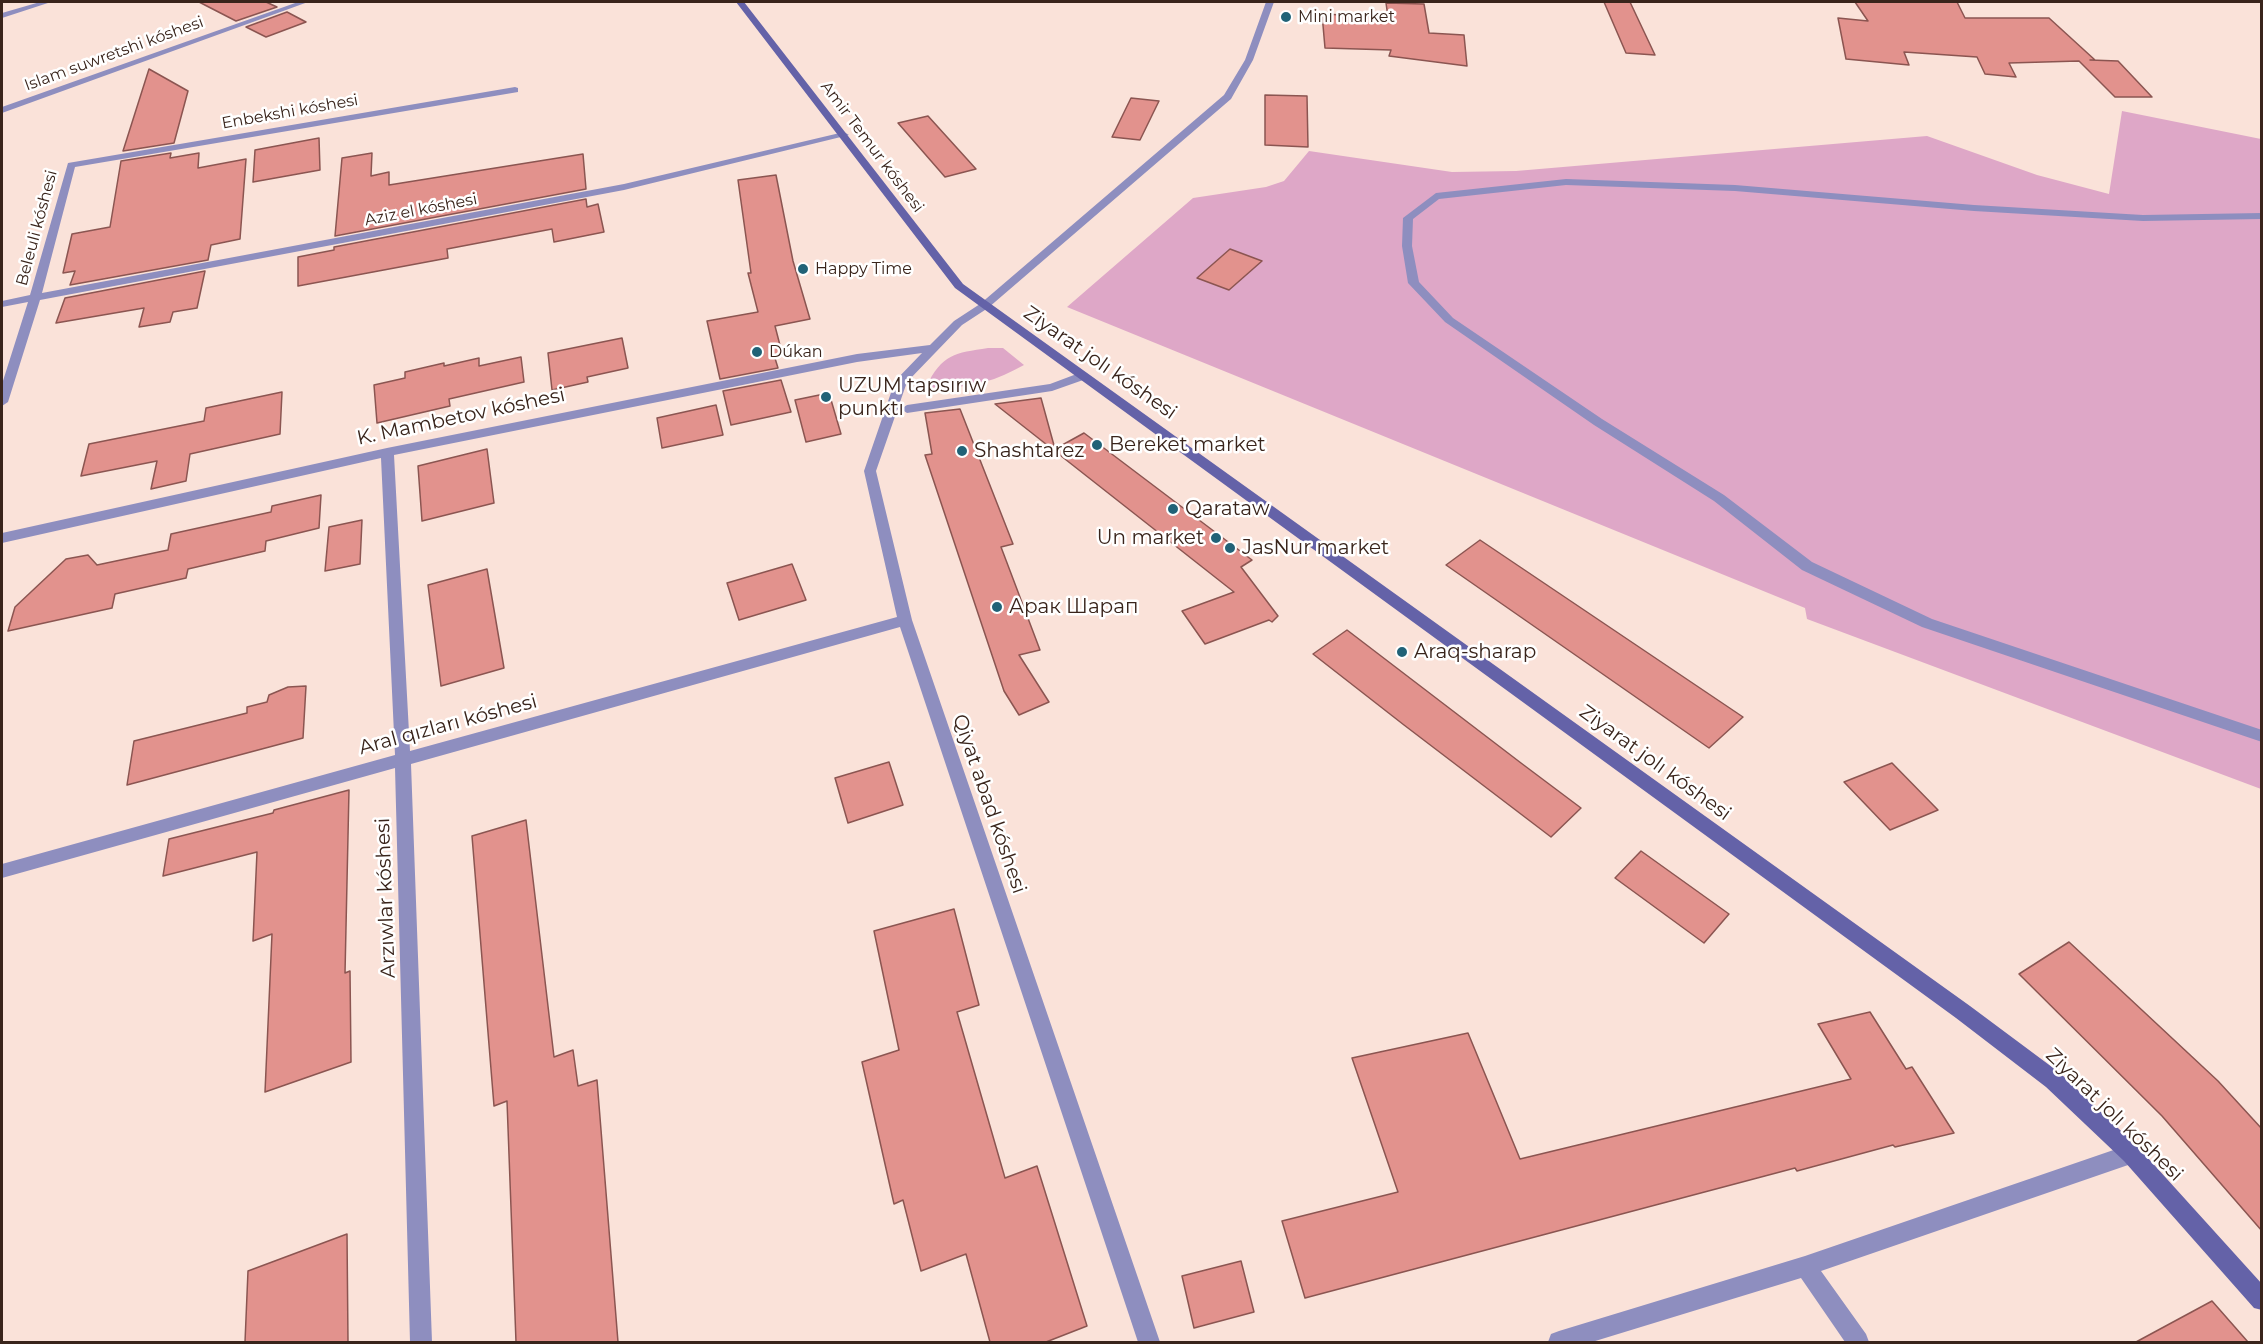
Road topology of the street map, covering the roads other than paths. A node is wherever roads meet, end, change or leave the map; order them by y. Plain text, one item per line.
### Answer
1 (47, 2) edge
2 (304, 2) edge
3 (740, 2) edge
4 (1270, 2) edge
5 (2, 16) edge
6 (515, 90) dead end
7 (2, 110) edge
8 (844, 135) junction
9 (70, 165) joint
10 (2262, 216) edge
11 (35, 298) junction
12 (2, 304) edge
13 (984, 306) junction
14 (931, 348) junction
15 (1082, 376) junction
16 (2, 402) edge
17 (907, 409) dead end
18 (387, 452) junction
19 (2, 538) edge
20 (905, 620) junction
21 (2262, 736) edge
22 (403, 759) junction
23 (2, 871) edge
24 (2131, 1154) junction
25 (1805, 1266) junction
26 (2262, 1300) edge
27 (421, 1342) edge
28 (1149, 1342) edge
29 (1558, 1342) edge
30 (1858, 1342) edge

1 - 5 street
2 - 7 street, Islam suwretshi kóshesi
3 - 8 street, Amir Temur kóshesi
4 - 13 street, Qiyat abad kóshesi
6 - 9 street, Enbekshi kóshesi
8 - 11 street, Aziz el kóshesi
8 - 13 street, Amir Temur kóshesi
9 - 11 street, Beleuli kóshesi
10 - 21 street
11 - 12 street, Aziz el kóshesi
11 - 16 street, Beleuli kóshesi
13 - 14 street, Qiyat abad kóshesi
13 - 15 street, Ziyarat jolı kóshesi
14 - 18 street, K. Mambetov kóshesi
14 - 20 street, Qiyat abad kóshesi
15 - 17 street
15 - 24 street, Ziyarat jolı kóshesi
18 - 19 street, K. Mambetov kóshesi
18 - 22 street, Arzıwlar kóshesi
20 - 22 street, Aral qızları kóshesi
20 - 28 street, Qiyat abad kóshesi
22 - 23 street, Aral qızları kóshesi
22 - 27 street, Arzıwlar kóshesi
24 - 25 street
24 - 26 street, Ziyarat jolı kóshesi
25 - 29 street
25 - 30 street

